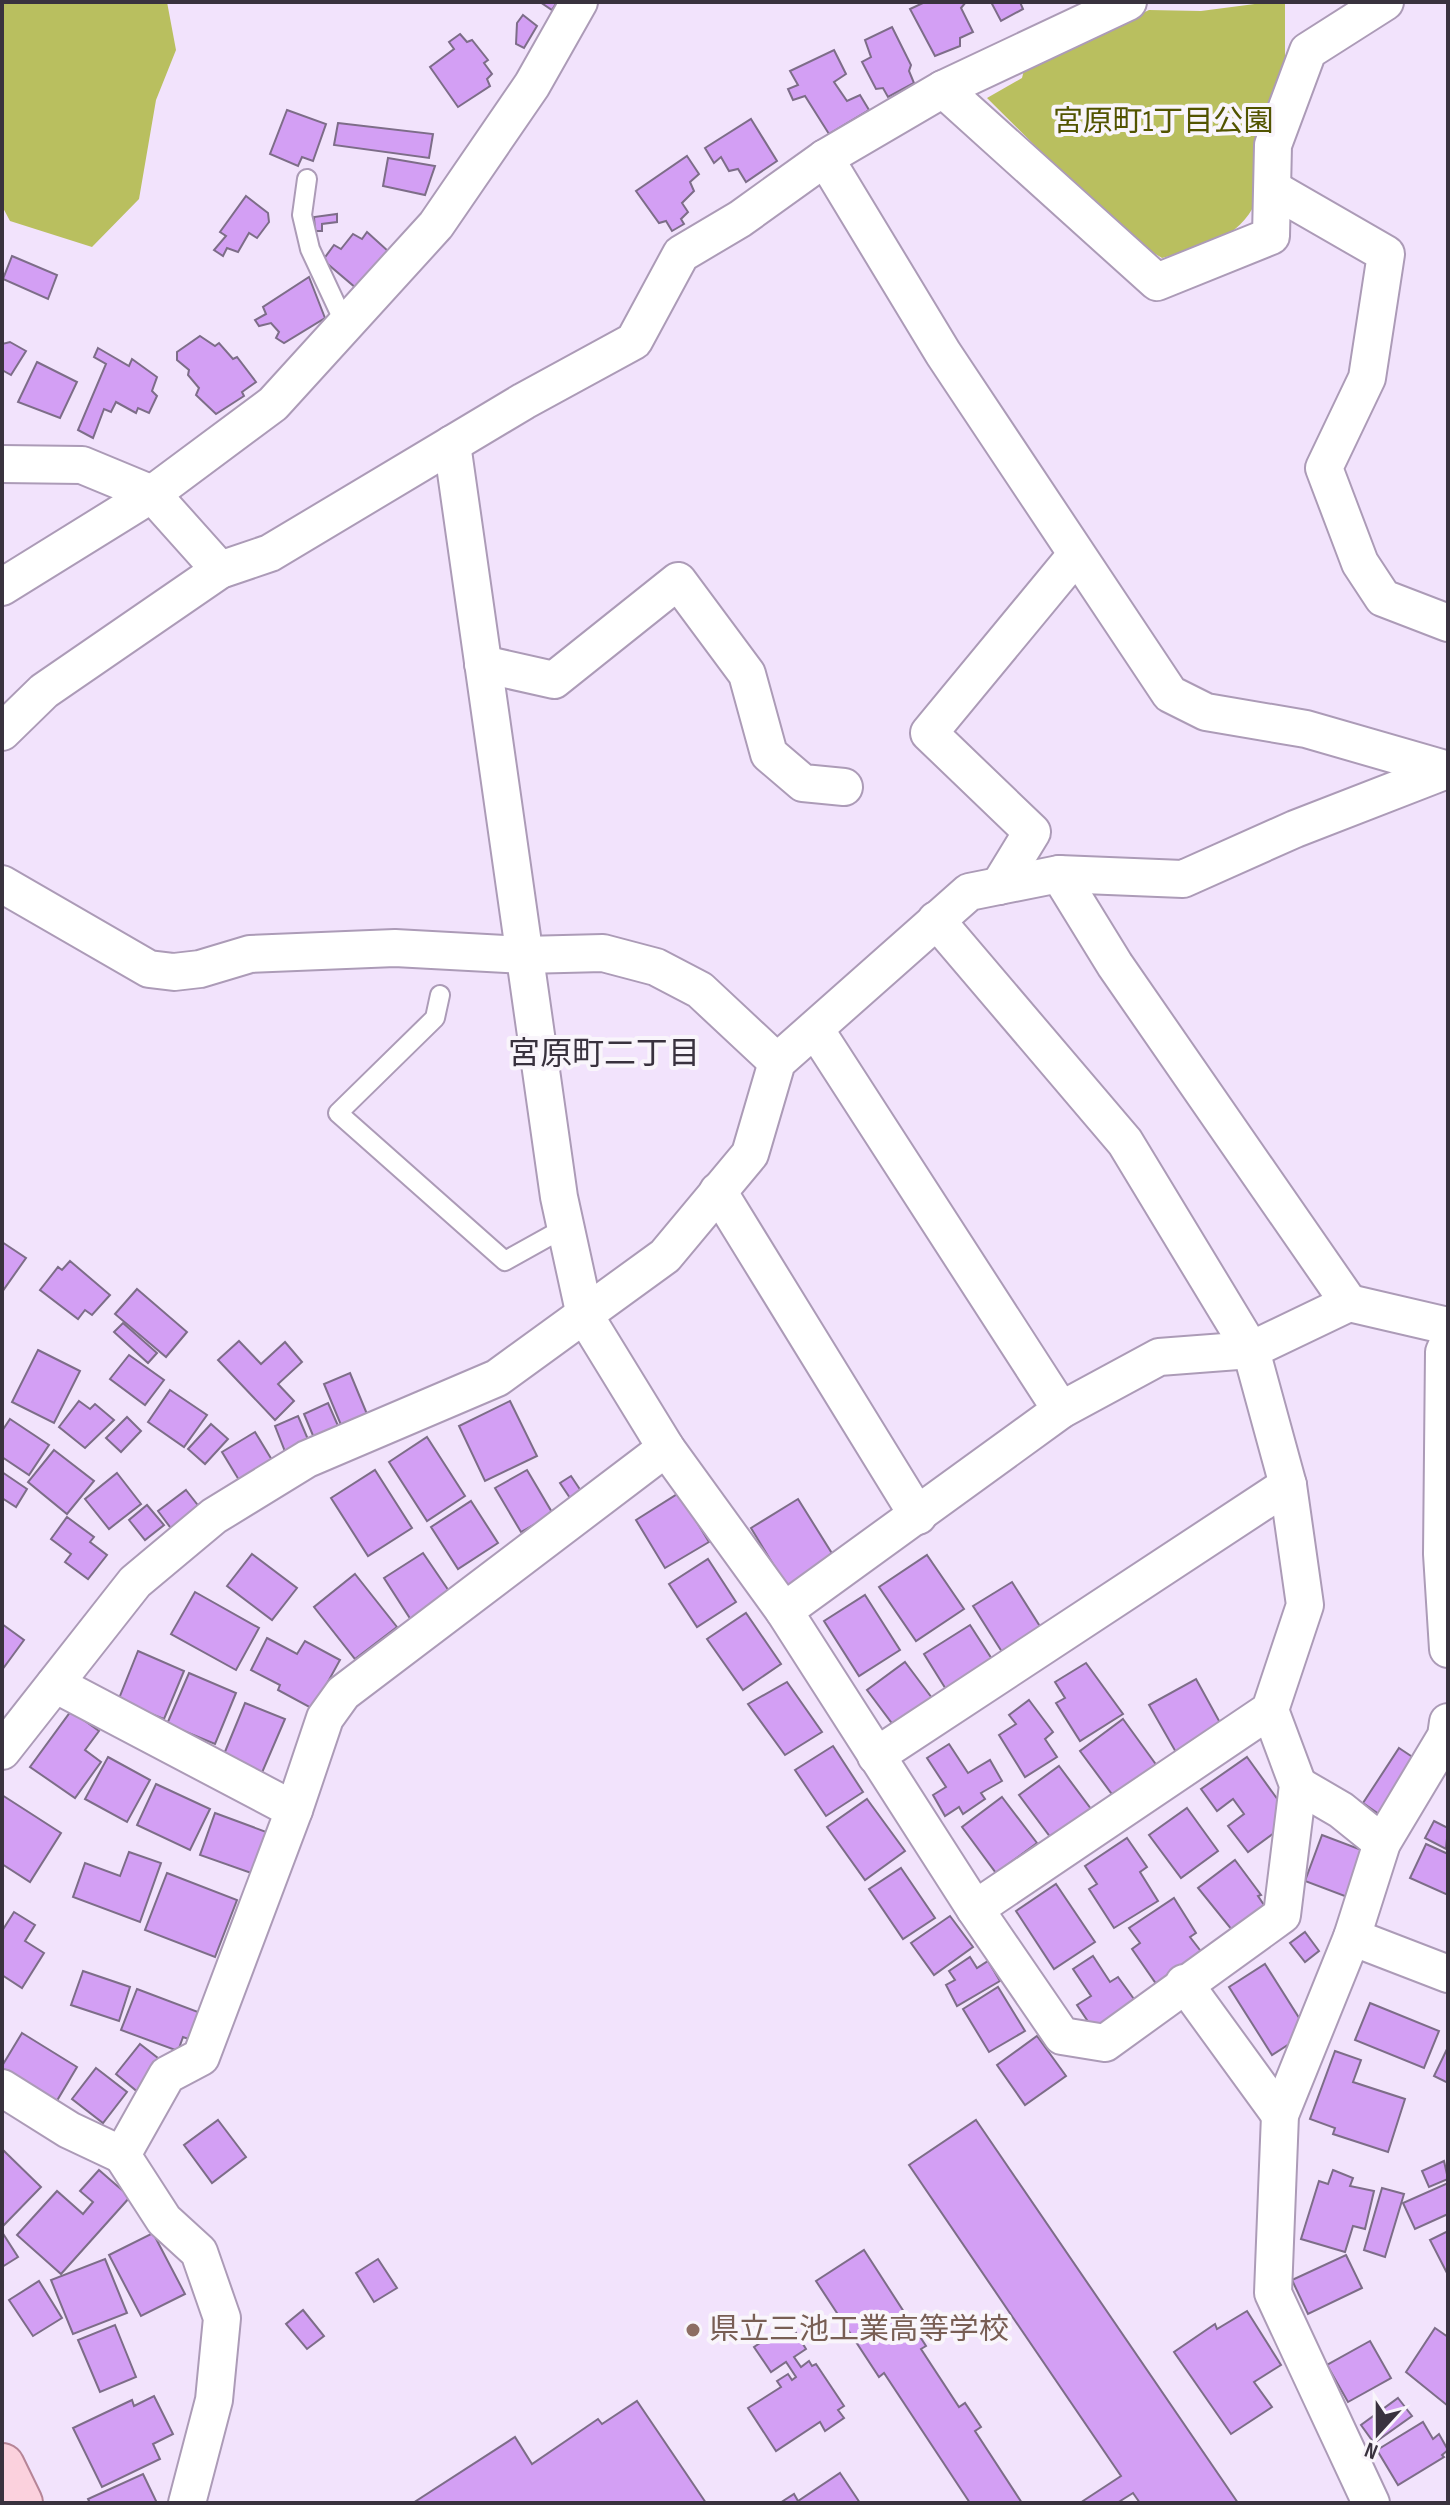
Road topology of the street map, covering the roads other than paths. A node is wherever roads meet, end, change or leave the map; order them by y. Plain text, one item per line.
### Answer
1 (579, 2) edge
2 (1128, 2) edge
3 (1385, 2) edge
4 (943, 89) junction
5 (825, 158) junction
6 (307, 179) dead end
7 (1275, 190) junction
8 (346, 326) junction
9 (452, 444) junction
10 (2, 464) edge
11 (152, 494) junction
12 (1076, 555) junction
13 (220, 570) junction
14 (2, 587) edge
15 (1448, 623) edge
16 (483, 664) junction
17 (2, 732) edge
18 (1447, 770) edge
19 (844, 787) dead end
20 (1059, 874) junction
21 (2, 884) edge
22 (999, 886) junction
23 (936, 920) junction
24 (524, 955) junction
25 (440, 995) dead end
26 (815, 1029) junction
27 (777, 1062) junction
28 (718, 1191) junction
29 (566, 1227) junction
30 (1349, 1303) junction
31 (585, 1316) junction
32 (1448, 1326) edge
33 (1448, 1343) edge
34 (1251, 1350) junction
35 (1061, 1410) junction
36 (666, 1448) junction
37 (1288, 1485) junction
38 (918, 1516) junction
39 (1445, 1554) edge
40 (784, 1611) junction
41 (1447, 1634) edge
42 (55, 1684) junction
43 (1270, 1710) junction
44 (1448, 1722) edge
45 (2, 1751) edge
46 (876, 1756) junction
47 (1298, 1785) junction
48 (294, 1810) junction
49 (1382, 1843) junction
50 (975, 1909) junction
51 (1352, 1937) junction
52 (1448, 1974) edge
53 (1184, 1983) junction
54 (2, 2088) edge
55 (1280, 2115) junction
56 (122, 2155) junction
57 (2, 2466) edge
58 (20, 2503) edge
59 (187, 2503) edge
60 (1371, 2503) edge

1 - 8 street
2 - 4 street
3 - 7 street
4 - 5 street
4 - 7 street
5 - 9 street
5 - 12 street
6 - 8 lane
7 - 15 street
8 - 11 street
9 - 13 street
9 - 16 street
10 - 11 street
11 - 13 street
11 - 14 street
12 - 18 street
12 - 22 street
13 - 17 street
16 - 19 street
16 - 24 street
18 - 20 street
20 - 22 street
20 - 30 street
21 - 24 street
22 - 23 street
23 - 26 street
23 - 34 street
24 - 27 street
24 - 29 street
25 - 29 lane
26 - 27 street
26 - 35 street
27 - 28 street
28 - 31 street
28 - 38 street
29 - 31 street
30 - 32 street
30 - 34 street
31 - 36 street
31 - 42 street
33 - 39 street
34 - 35 street
34 - 37 street
35 - 38 street
36 - 40 street
36 - 48 street
37 - 43 street
37 - 46 street
38 - 40 street
39 - 41 street
40 - 46 street
42 - 45 street
42 - 48 street
43 - 47 street
43 - 50 street
44 - 49 street
46 - 50 street
47 - 49 street
47 - 53 street
48 - 56 street
49 - 51 street
50 - 53 street
51 - 52 street
51 - 55 street
53 - 55 street
54 - 56 street
55 - 60 street
56 - 59 street
57 - 58 main road

